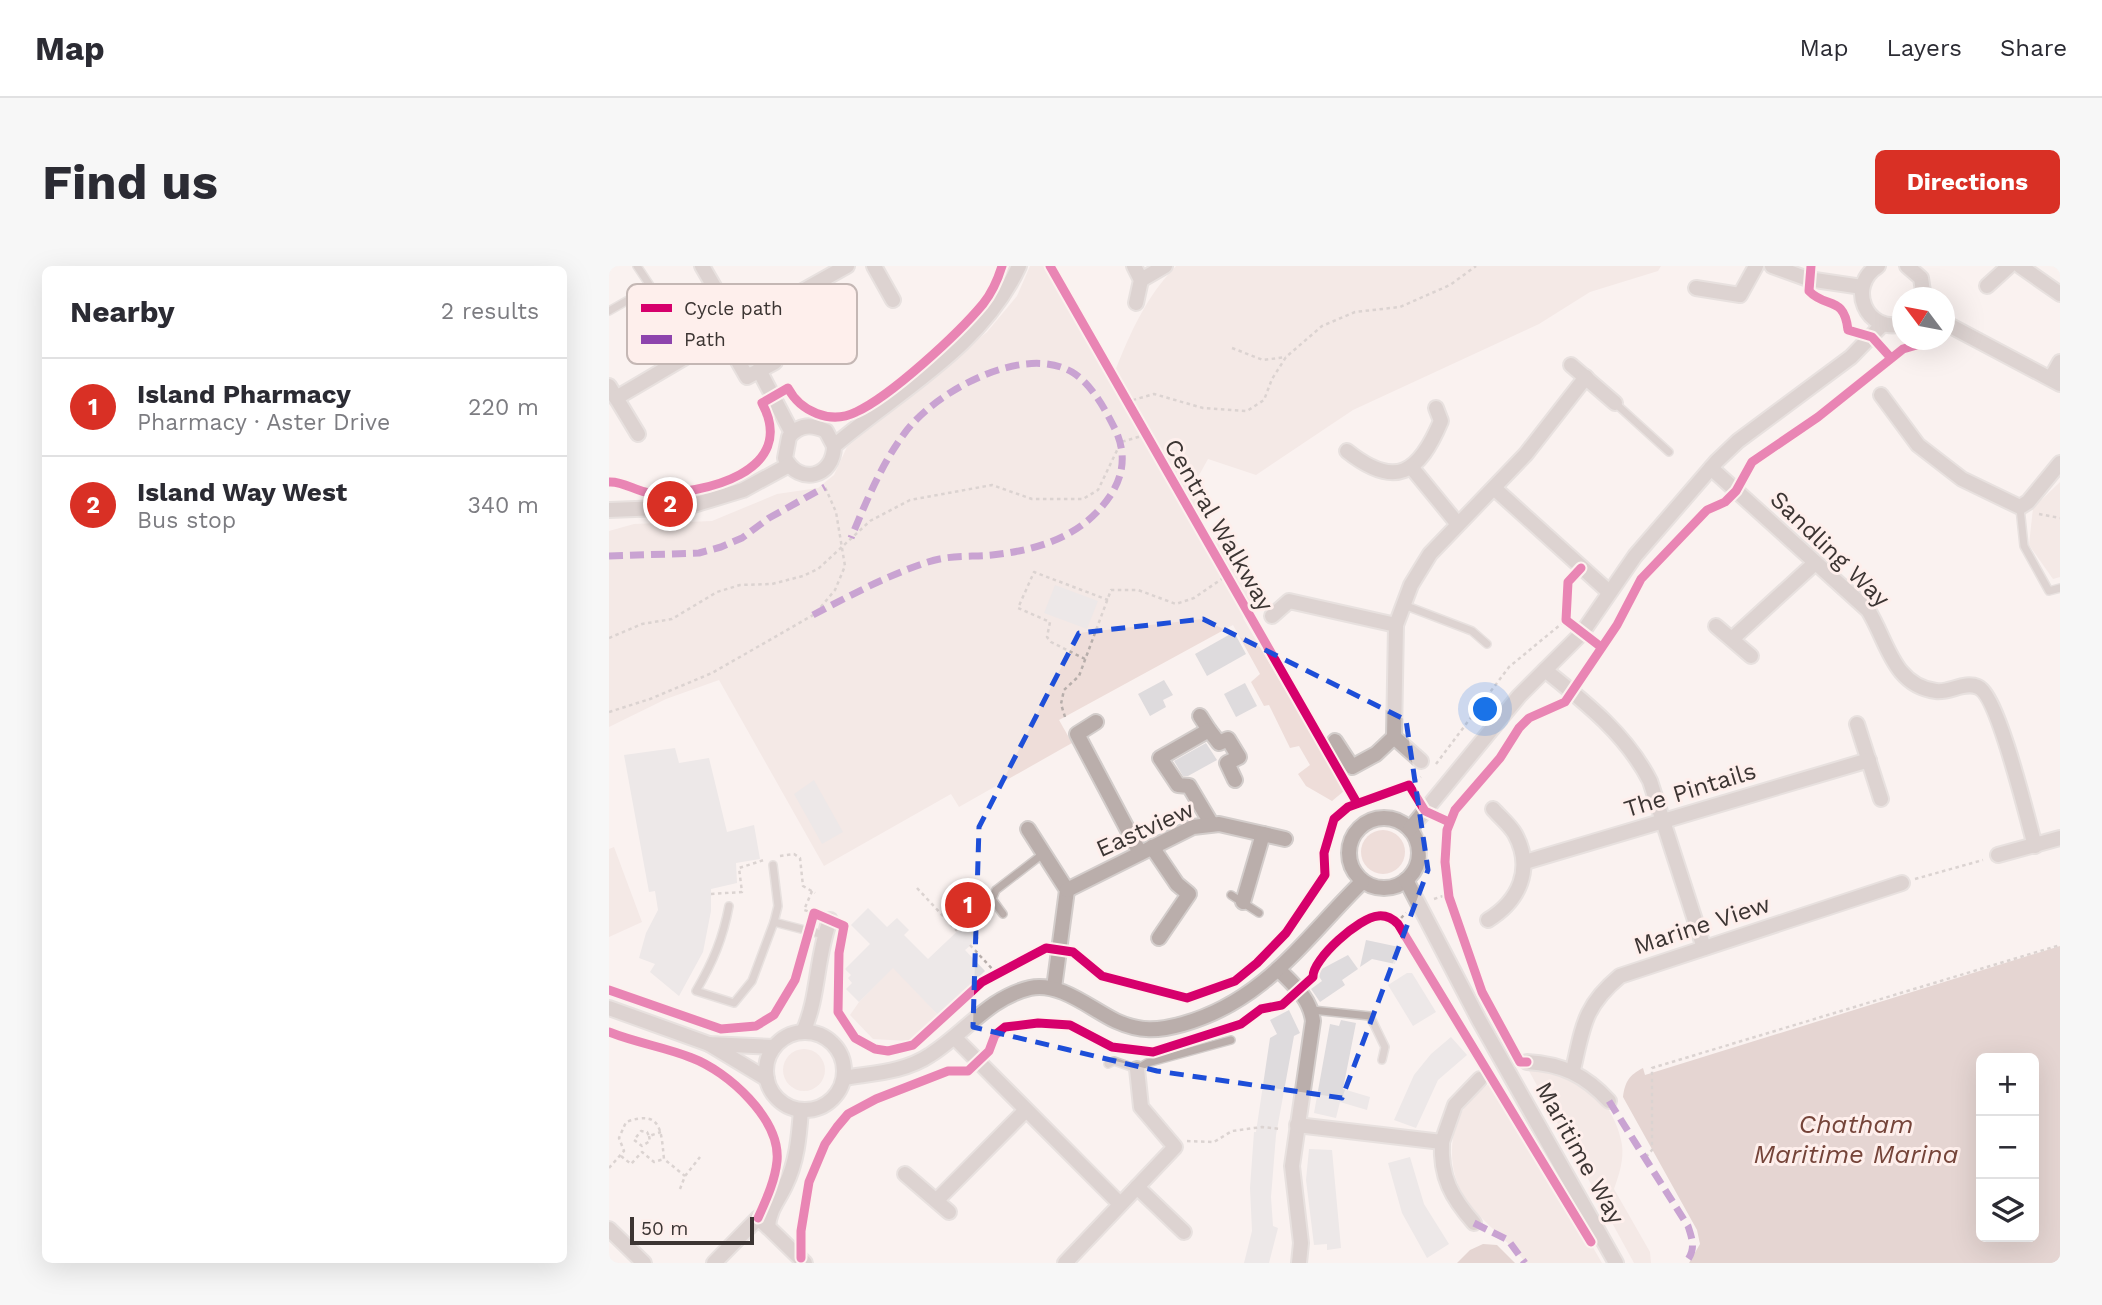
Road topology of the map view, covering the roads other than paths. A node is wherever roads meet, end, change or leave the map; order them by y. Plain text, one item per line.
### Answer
1 (638, 266) edge
2 (702, 266) edge
3 (847, 266) edge
4 (874, 266) edge
5 (1019, 266) edge
6 (1134, 266) edge
7 (1165, 266) edge
8 (1756, 266) edge
9 (1772, 266) edge
10 (1878, 266) edge
11 (1907, 266) edge
12 (2009, 266) edge
13 (2020, 266) edge
14 (1141, 281) junction
15 (649, 284) edge
16 (712, 284) edge
17 (815, 284) edge
18 (1987, 286) dead end
19 (1862, 287) junction
20 (1922, 287) edge
21 (1696, 288) dead end
22 (2060, 294) edge
23 (893, 300) dead end
24 (627, 301) edge
25 (1136, 303) dead end
26 (609, 311) edge
27 (1892, 324) edge
28 (1882, 325) junction
29 (1955, 329) edge
30 (2060, 362) edge
31 (667, 364) edge
32 (740, 364) edge
33 (771, 364) edge
34 (1571, 365) dead end
35 (759, 370) junction
36 (1586, 377) junction
37 (2056, 381) edge
38 (612, 392) edge
39 (1881, 396) dead end
40 (1615, 403) joint
41 (1436, 408) dead end
42 (792, 433) junction
43 (638, 434) dead end
44 (834, 446) junction
45 (1347, 451) dead end
46 (1669, 452) dead end
47 (2060, 463) edge
48 (789, 466) junction
49 (1412, 468) junction
50 (1711, 468) junction
51 (1494, 488) junction
52 (2020, 507) junction
53 (609, 510) edge
54 (1457, 523) junction
55 (1815, 563) junction
56 (2060, 588) edge
57 (1609, 592) junction
58 (1403, 605) junction
59 (1272, 616) dead end
60 (1396, 625) junction
61 (1716, 626) dead end
62 (1732, 639) junction
63 (1487, 643) dead end
64 (1751, 656) dead end
65 (1545, 670) junction
66 (1200, 716) dead end
67 (1096, 722) dead end
68 (1857, 724) dead end
69 (1209, 730) junction
70 (1394, 737) junction
71 (1335, 741) dead end
72 (1869, 760) junction
73 (1426, 768) road end
74 (1235, 780) dead end
75 (1881, 799) dead end
76 (1493, 809) dead end
77 (1664, 822) junction
78 (1210, 823) junction
79 (1028, 829) dead end
80 (1410, 829) junction
81 (1263, 834) junction
82 (2060, 838) edge
83 (1285, 839) dead end
84 (2035, 846) junction
85 (1146, 850) junction
86 (1044, 853) junction
87 (1998, 855) road end
88 (1525, 862) junction
89 (773, 865) dead end
90 (1406, 880) junction
91 (1362, 881) junction
92 (1902, 883) road end
93 (1067, 890) junction
94 (1237, 899) joint
95 (729, 906) dead end
96 (1259, 913) dead end
97 (1003, 914) dead end
98 (830, 920) road end
99 (1488, 920) dead end
100 (774, 922) junction
101 (824, 935) junction
102 (1159, 938) dead end
103 (1704, 948) junction
104 (1279, 970) junction
105 (1054, 988) junction
106 (609, 1008) edge
107 (1312, 1010) junction
108 (803, 1032) junction
109 (955, 1038) junction
110 (1231, 1040) dead end
111 (709, 1044) junction
112 (774, 1047) junction
113 (1382, 1060) dead end
114 (1527, 1062) dead end
115 (1108, 1063) dead end
116 (1137, 1069) junction
117 (1573, 1070) junction
118 (844, 1078) junction
119 (767, 1079) junction
120 (1480, 1079) dead end
121 (1609, 1101) dead end
122 (801, 1110) junction
123 (1025, 1111) junction
124 (1296, 1128) junction
125 (1442, 1142) junction
126 (905, 1174) dead end
127 (1137, 1186) junction
128 (937, 1200) junction
129 (1120, 1204) junction
130 (949, 1212) dead end
131 (1474, 1223) dead end
132 (768, 1227) junction
133 (609, 1229) edge
134 (1184, 1232) dead end
135 (644, 1263) edge
136 (714, 1263) edge
137 (806, 1263) edge
138 (1065, 1263) edge
139 (1299, 1263) edge
140 (1615, 1263) edge

1 - 15 lane
2 - 16 street
3 - 17 street
4 - 23 street
5 - 44 street
6 - 14 street
7 - 14 street
8 - 21 street
9 - 19 street
10 - 19 street
11 - 20 street
12 - 18 street
13 - 22 street
14 - 25 street
19 - 28 street
24 - 26 lane
27 - 28 street
28 - 50 street
29 - 37 street
30 - 37 street
31 - 38 street
32 - 35 street
33 - 35 street
34 - 36 street
35 - 42 street
36 - 40 street
36 - 51 street
38 - 43 street
39 - 52 street
40 - 46 lane
41 - 49 street
42 - 44 street
42 - 48 street
44 - 48 street
45 - 49 street
47 - 52 street
48 - 53 street
49 - 54 street
50 - 55 street, Sandling Way
50 - 57 street
51 - 54 street
51 - 57 street
52 - 56 lane
54 - 58 street
55 - 62 street
55 - 84 street, Sandling Way
57 - 65 street
58 - 60 street
58 - 63 lane
59 - 60 street
60 - 70 street
61 - 62 street
62 - 64 street
65 - 77 street
65 - 80 street
66 - 69 street
67 - 85 street
68 - 72 street
69 - 74 street
69 - 78 street
70 - 71 street
70 - 73 street
72 - 75 street
72 - 77 street, The Pintails
76 - 88 street
77 - 88 street, The Pintails
77 - 103 street
78 - 81 street, Eastview
78 - 85 street, Eastview
79 - 86 street
80 - 90 street
80 - 91 street
81 - 83 street, Eastview
81 - 94 street
82 - 84 street
84 - 87 street
85 - 93 street, Eastview
85 - 102 street
86 - 93 street
86 - 97 lane
88 - 99 street
89 - 100 lane
90 - 91 street
90 - 140 street, Maritime Way
91 - 104 street
92 - 103 street, Marine View
93 - 105 street
94 - 96 lane
95 - 100 lane
98 - 101 street
100 - 101 lane
101 - 108 street
103 - 117 street, Marine View
104 - 105 street
104 - 107 street
105 - 109 street
106 - 111 street
107 - 113 lane
107 - 124 street
108 - 112 street
108 - 118 street
109 - 118 street
109 - 123 street
110 - 116 lane
111 - 112 street
111 - 119 street
112 - 119 street
114 - 117 street
115 - 116 lane
116 - 127 street
117 - 121 street
118 - 122 street
119 - 122 street
120 - 125 street
122 - 132 street
123 - 128 street
123 - 129 street
124 - 125 street
124 - 139 street
125 - 131 street
126 - 128 street
127 - 129 street
127 - 134 street
128 - 130 street
129 - 138 street
132 - 136 street
132 - 137 street
133 - 135 street

